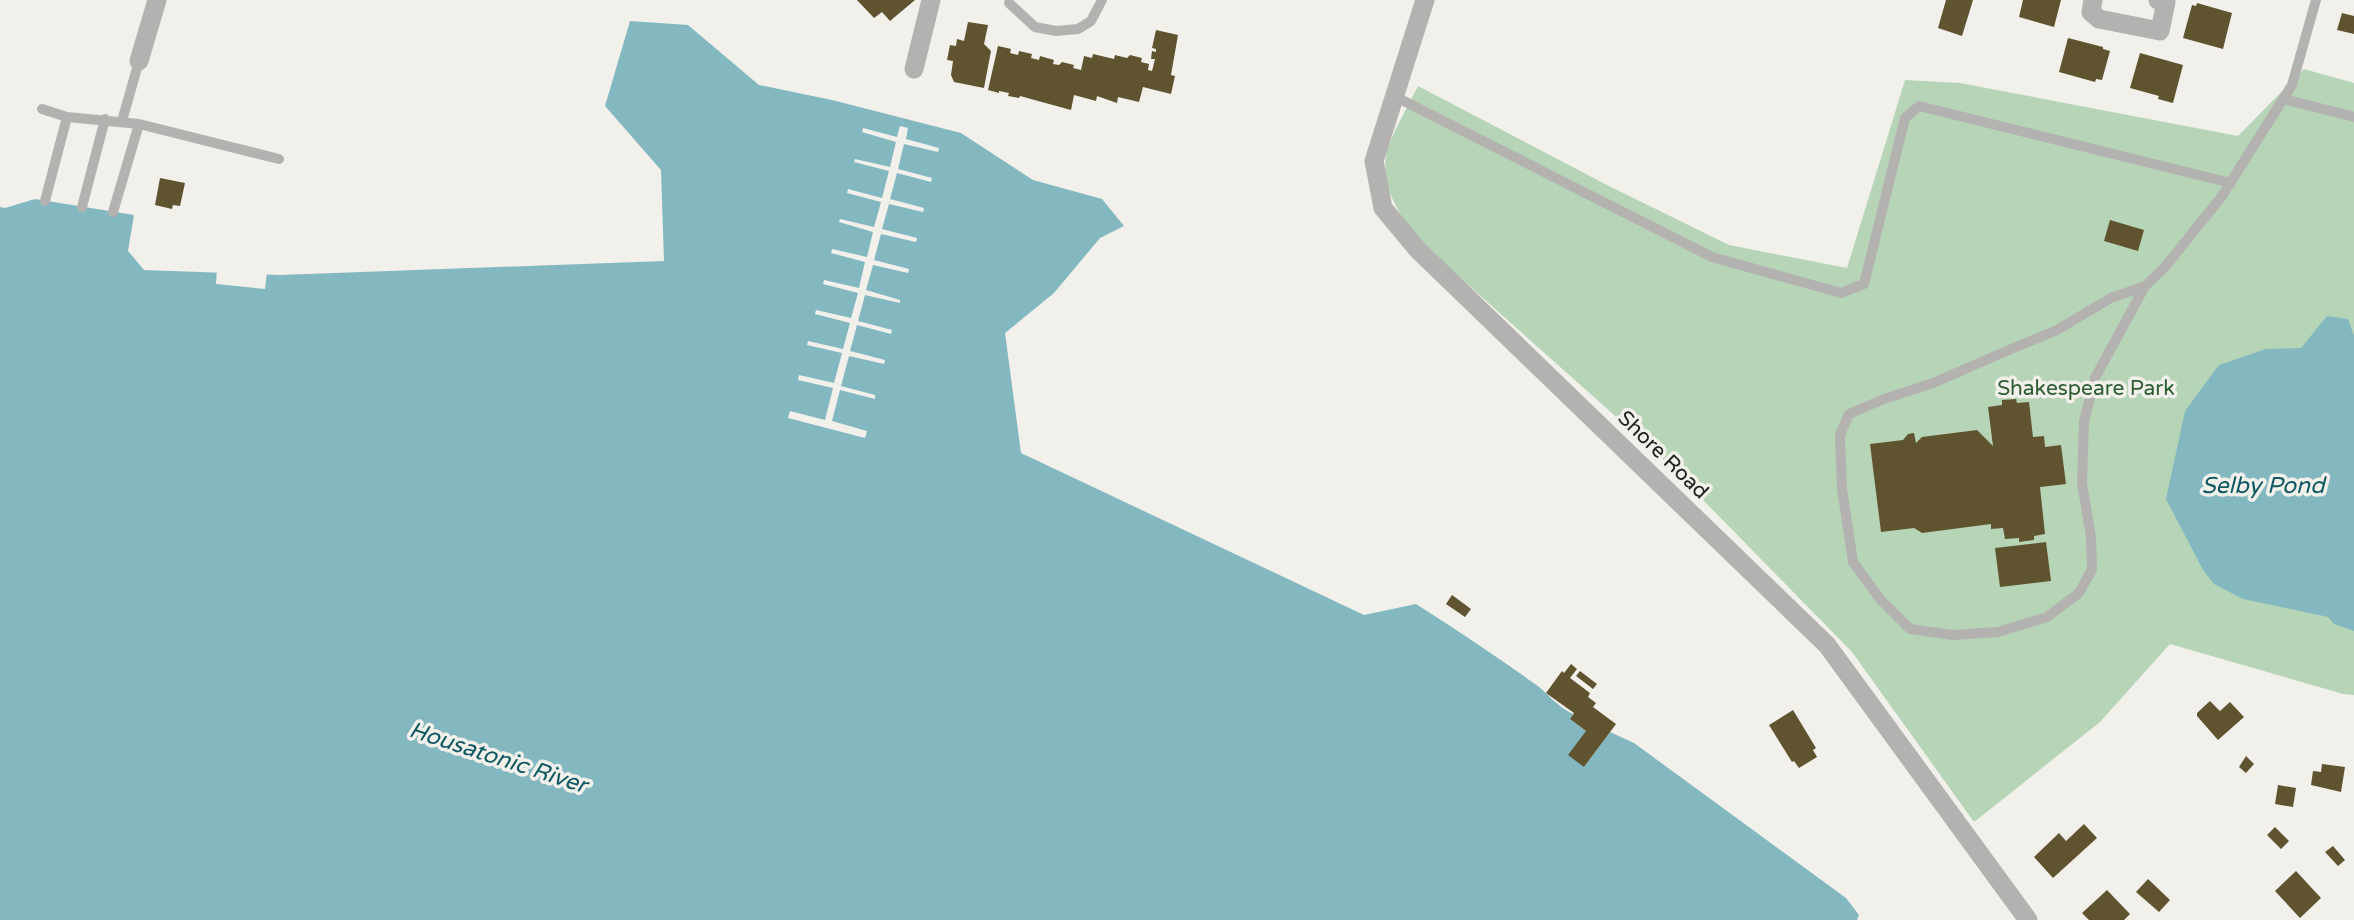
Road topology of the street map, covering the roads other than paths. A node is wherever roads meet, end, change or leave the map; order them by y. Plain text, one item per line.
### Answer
1 (158, 0) edge
2 (931, 0) edge
3 (1102, 0) edge
4 (1425, 0) edge
5 (2093, 0) edge
6 (2158, 0) edge
7 (2315, 0) edge
8 (1009, 3) dead end
9 (139, 61) joint
10 (914, 69) dead end
11 (1394, 96) junction
12 (2283, 99) junction
13 (42, 109) dead end
14 (67, 117) junction
15 (2354, 117) edge
16 (104, 120) junction
17 (122, 121) junction
18 (139, 124) junction
19 (279, 159) dead end
20 (2231, 183) junction
21 (45, 201) dead end
22 (82, 207) dead end
23 (113, 212) dead end
24 (2145, 286) junction
25 (2028, 920) edge

1 - 9 street
2 - 10 street
3 - 8 lane
4 - 11 street, Shore Road
5 - 6 street
7 - 12 lane
9 - 17 lane
11 - 20 lane
11 - 25 street, Shore Road
12 - 15 lane
12 - 20 lane
13 - 14 lane
14 - 16 lane
14 - 21 lane
16 - 17 lane
16 - 22 lane
17 - 18 lane
18 - 19 lane
18 - 23 lane
20 - 24 lane
24 - 24 lane

